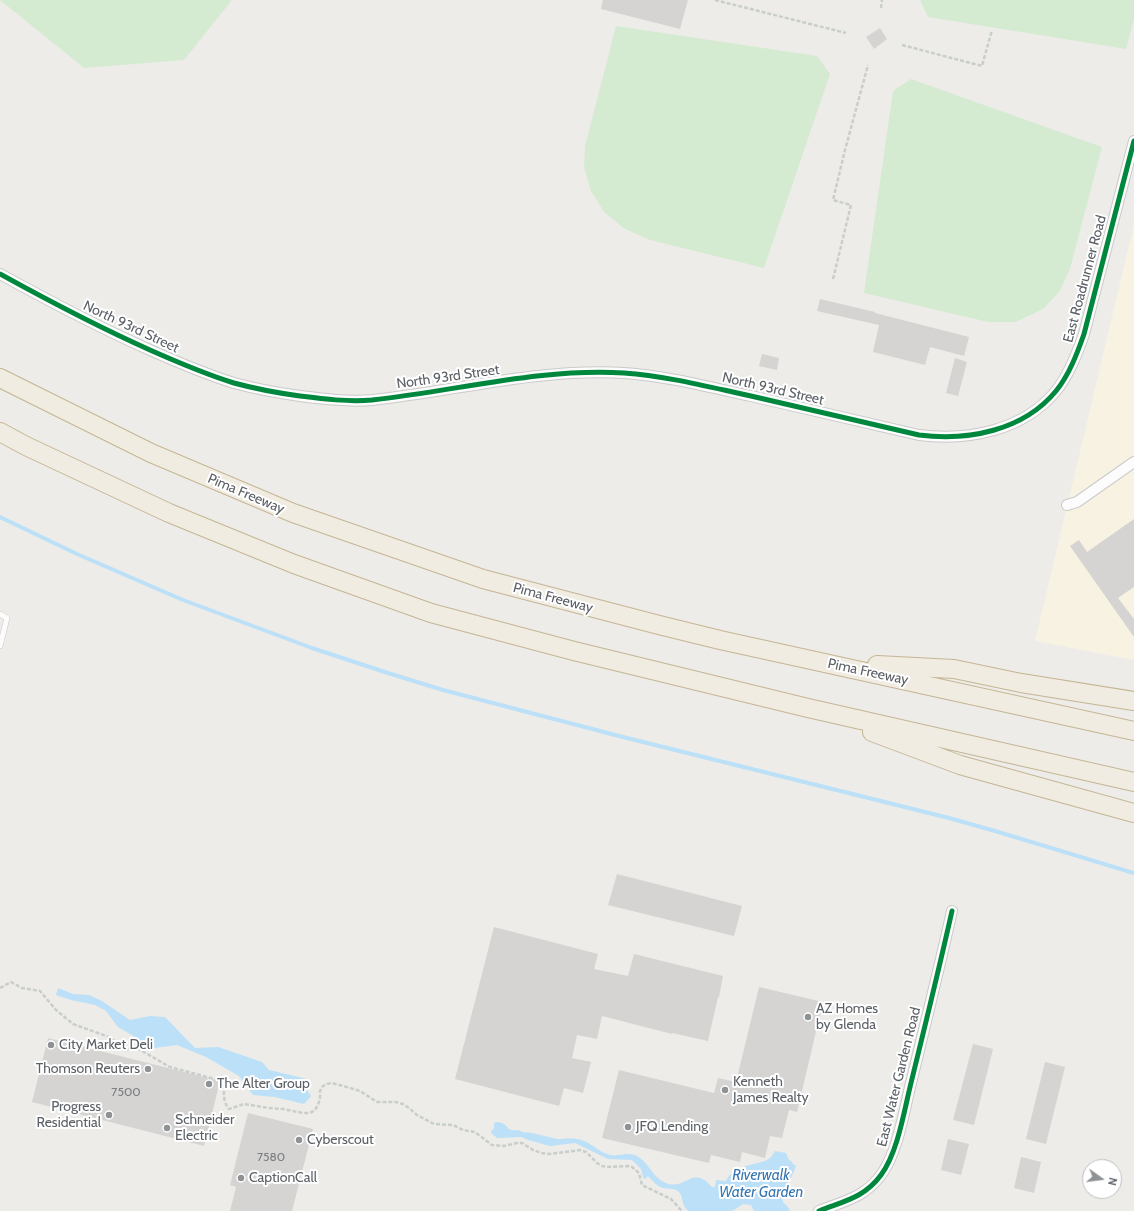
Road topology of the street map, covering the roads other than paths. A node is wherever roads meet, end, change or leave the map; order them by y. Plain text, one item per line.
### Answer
1 (1134, 141) edge
2 (0, 274) edge
3 (0, 378) edge
4 (0, 432) edge
5 (919, 435) joint
6 (1134, 462) edge
7 (1067, 505) dead end
8 (0, 614) edge
9 (0, 646) edge
10 (812, 660) junction
11 (1134, 701) edge
12 (808, 708) junction
13 (1134, 731) edge
14 (1134, 782) edge
15 (1134, 813) edge
16 (952, 911) dead end
17 (819, 1211) edge

1 - 5 street, East Roadrunner Road
2 - 5 street, North 93rd Street
3 - 10 highway, Pima Freeway
4 - 12 highway
6 - 7 street
8 - 9 lane
10 - 11 highway
10 - 13 highway, Pima Freeway
12 - 14 highway
12 - 15 highway
16 - 17 street, East Water Garden Road

